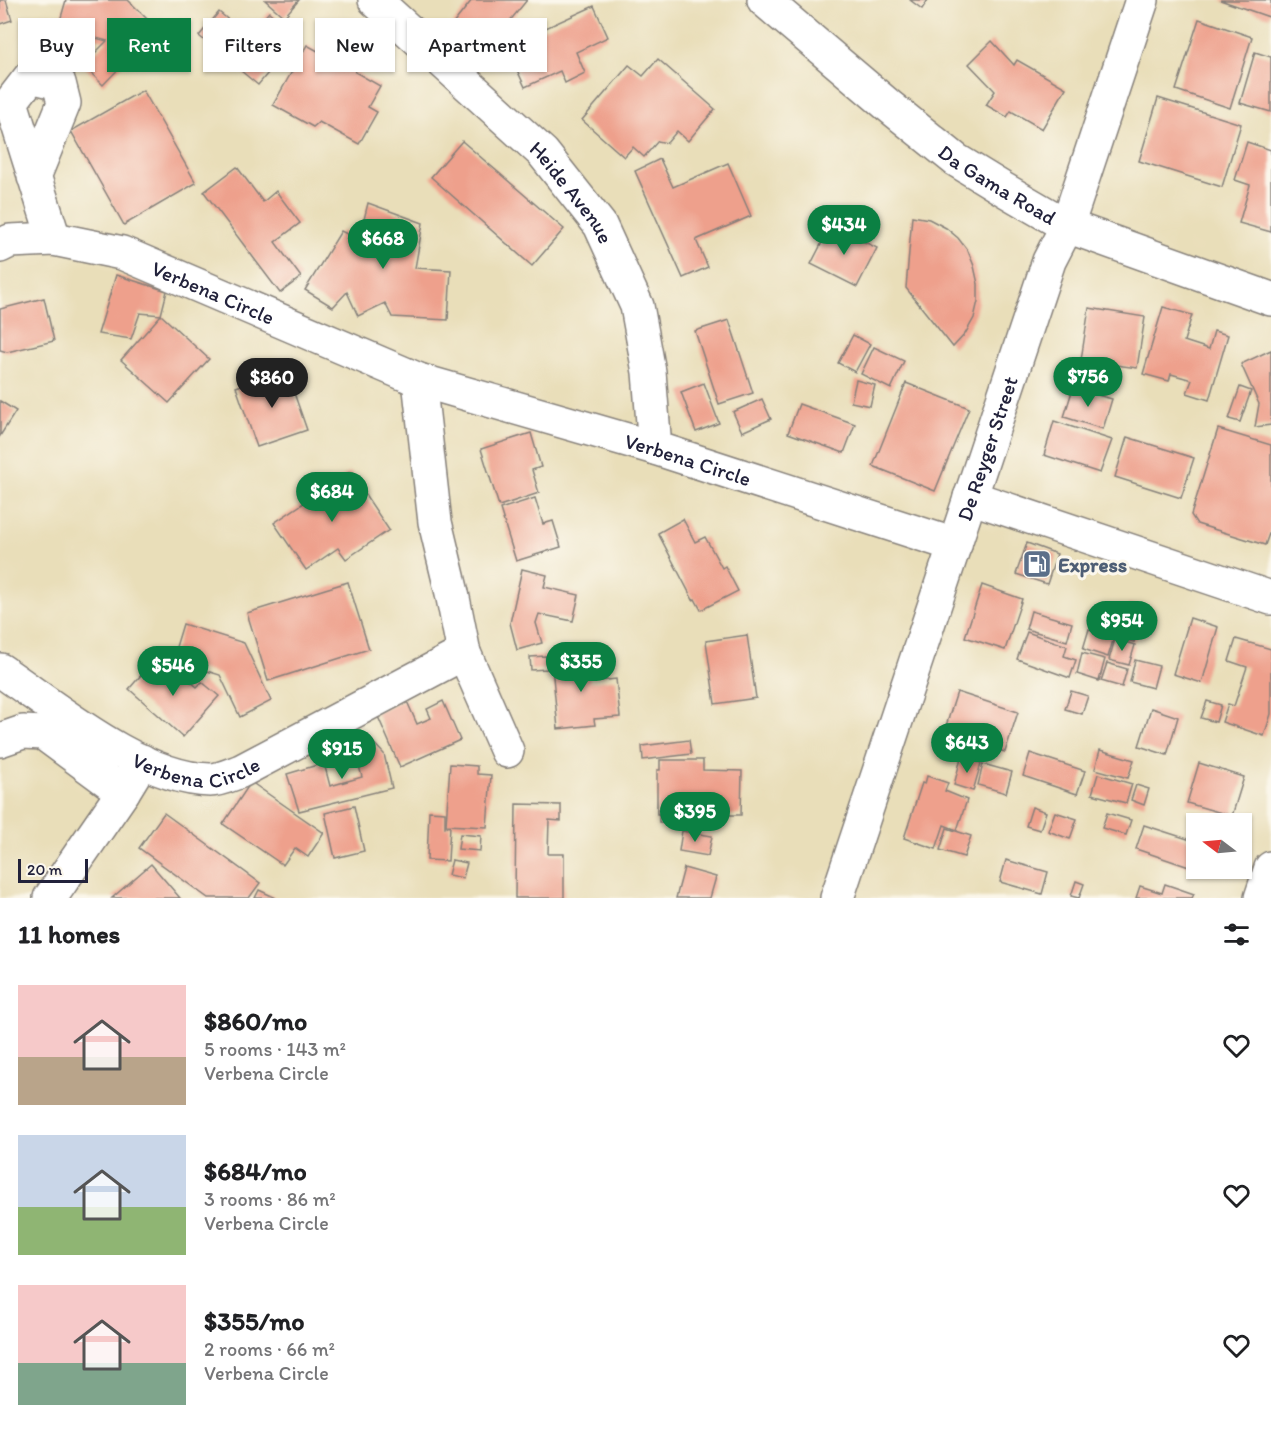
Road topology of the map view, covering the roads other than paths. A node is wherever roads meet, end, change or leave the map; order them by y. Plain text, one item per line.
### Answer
1 (375, 0) edge
2 (764, 0) edge
3 (1142, 0) edge
4 (34, 177) dead end
5 (1066, 226) junction
6 (54, 239) junction
7 (0, 246) edge
8 (1271, 299) edge
9 (419, 380) junction
10 (655, 448) junction
11 (970, 497) junction
12 (955, 545) junction
13 (1271, 598) edge
14 (464, 653) junction
15 (0, 670) edge
16 (0, 740) edge
17 (507, 751) dead end
18 (142, 761) junction
19 (123, 792) junction
20 (1271, 868) edge
21 (50, 898) edge
22 (837, 898) edge
23 (1261, 898) edge

1 - 10 street, Heide Avenue
2 - 5 street, Da Gama Road
3 - 5 street, De Reyger Street
4 - 6 street
5 - 8 street, Da Gama Road
5 - 11 street, De Reyger Street
6 - 7 street, Verbena Circle
6 - 9 street, Verbena Circle
9 - 10 street, Verbena Circle
9 - 14 street
10 - 12 street, Verbena Circle
11 - 12 street, De Reyger Street
11 - 13 street
12 - 22 street, De Reyger Street
14 - 17 street
14 - 18 street, Verbena Circle
15 - 18 street, Verbena Circle
16 - 19 street
18 - 19 street
19 - 21 street
20 - 23 street

